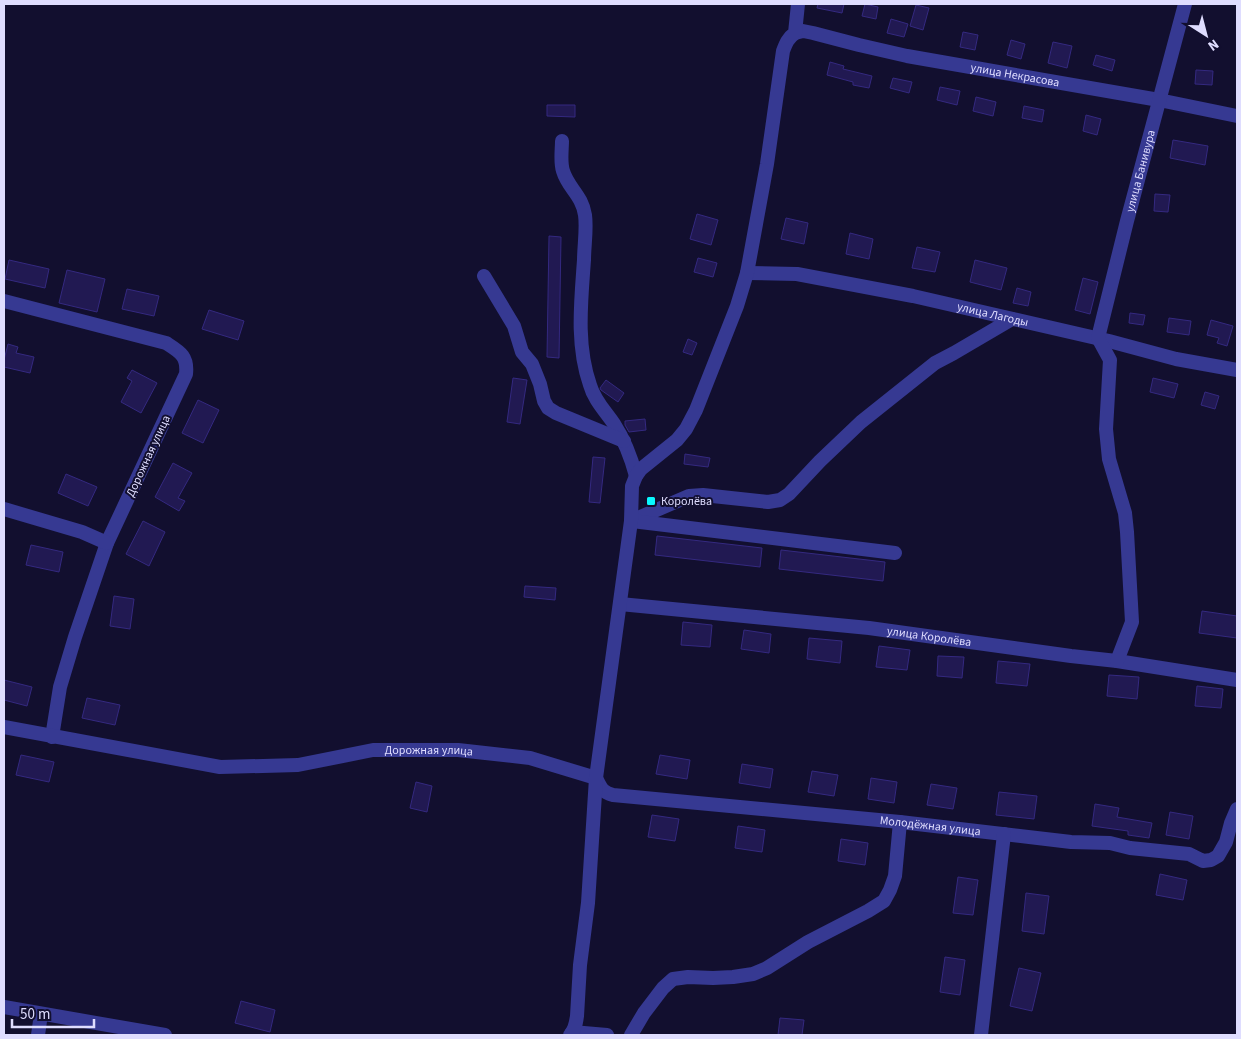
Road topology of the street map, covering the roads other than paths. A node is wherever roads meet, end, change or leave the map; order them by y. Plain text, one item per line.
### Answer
1 (798, 4) edge
2 (1184, 4) edge
3 (795, 33) junction
4 (1159, 100) junction
5 (1237, 116) edge
6 (562, 141) dead end
7 (747, 273) junction
8 (484, 276) dead end
9 (4, 301) edge
10 (1012, 319) junction
11 (1098, 338) junction
12 (1237, 370) edge
13 (624, 440) junction
14 (636, 476) junction
15 (4, 510) edge
16 (631, 521) junction
17 (107, 543) junction
18 (895, 553) dead end
19 (620, 604) junction
20 (1117, 661) junction
21 (1237, 680) edge
22 (4, 727) edge
23 (52, 737) junction
24 (596, 778) junction
25 (1237, 809) edge
26 (900, 822) junction
27 (1004, 834) junction
28 (4, 1008) edge
29 (41, 1014) junction
30 (571, 1034) edge
31 (38, 1035) edge
32 (165, 1035) edge
33 (607, 1035) edge
34 (631, 1035) edge
35 (981, 1035) edge

1 - 3 street
2 - 4 street, улица Банивура
3 - 4 street, улица Некрасова
3 - 7 street
4 - 5 street, улица Некрасова
4 - 11 street, улица Банивура
6 - 13 street
7 - 10 street, улица Лагоды
7 - 14 street
8 - 13 street
9 - 17 street, Дорожная улица
10 - 11 street, улица Лагоды
10 - 16 street
11 - 12 street, улица Лагоды
11 - 20 street
13 - 14 street
14 - 16 street
15 - 17 street
16 - 18 street
16 - 19 street
17 - 23 street, Дорожная улица
19 - 20 street, улица Королёва
19 - 24 street
20 - 21 street, улица Королёва
22 - 23 street, Дорожная улица
23 - 24 street, Дорожная улица
24 - 26 street, Молодёжная улица
24 - 30 street
25 - 27 street, Молодёжная улица
26 - 27 street, Молодёжная улица
26 - 34 street
27 - 35 street
28 - 29 street
29 - 31 street
29 - 32 street
30 - 33 street

